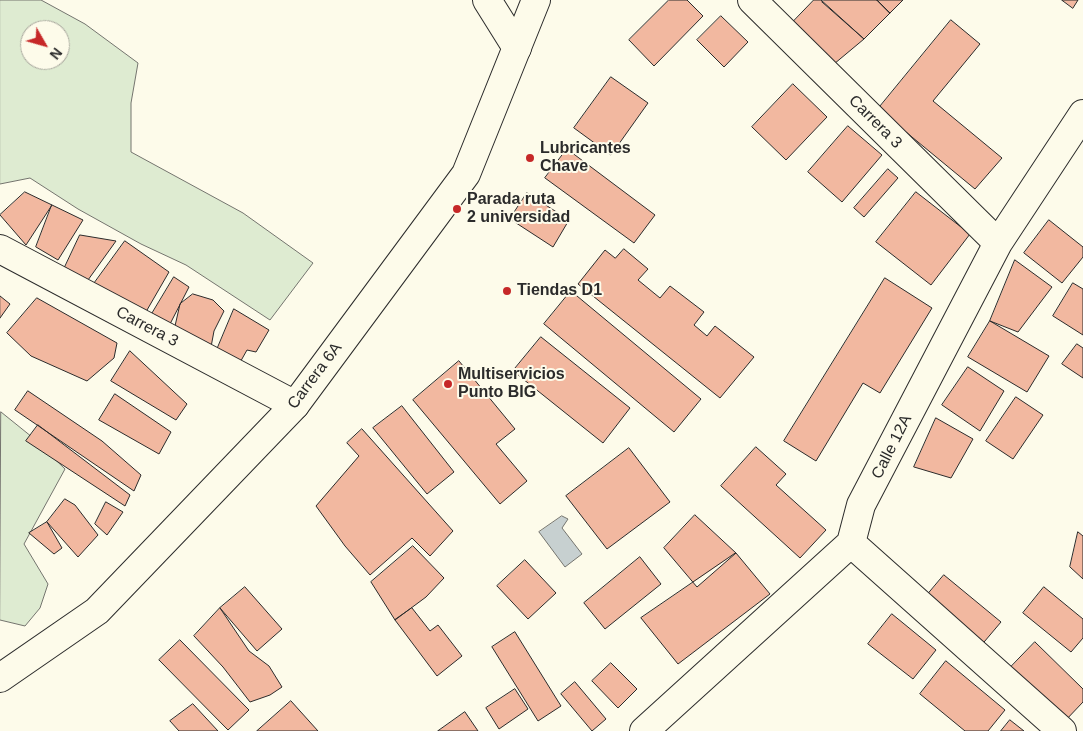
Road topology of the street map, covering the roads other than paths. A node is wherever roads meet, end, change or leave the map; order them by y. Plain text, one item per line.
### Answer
1 (488, 0) edge
2 (536, 0) edge
3 (752, 0) edge
4 (516, 48) junction
5 (1083, 114) edge
6 (998, 243) junction
7 (0, 249) edge
8 (295, 405) junction
9 (851, 543) junction
10 (0, 678) edge
11 (644, 731) edge
12 (1062, 731) edge

1 - 4 main road
2 - 4 main road, Carrera 6A
3 - 6 main road, Carrera 3
4 - 8 main road, Carrera 6A
5 - 6 main road, Calle 12A
6 - 9 main road, Calle 12A
7 - 8 main road, Carrera 3
8 - 10 main road, Carrera 6A
9 - 11 main road
9 - 12 main road

